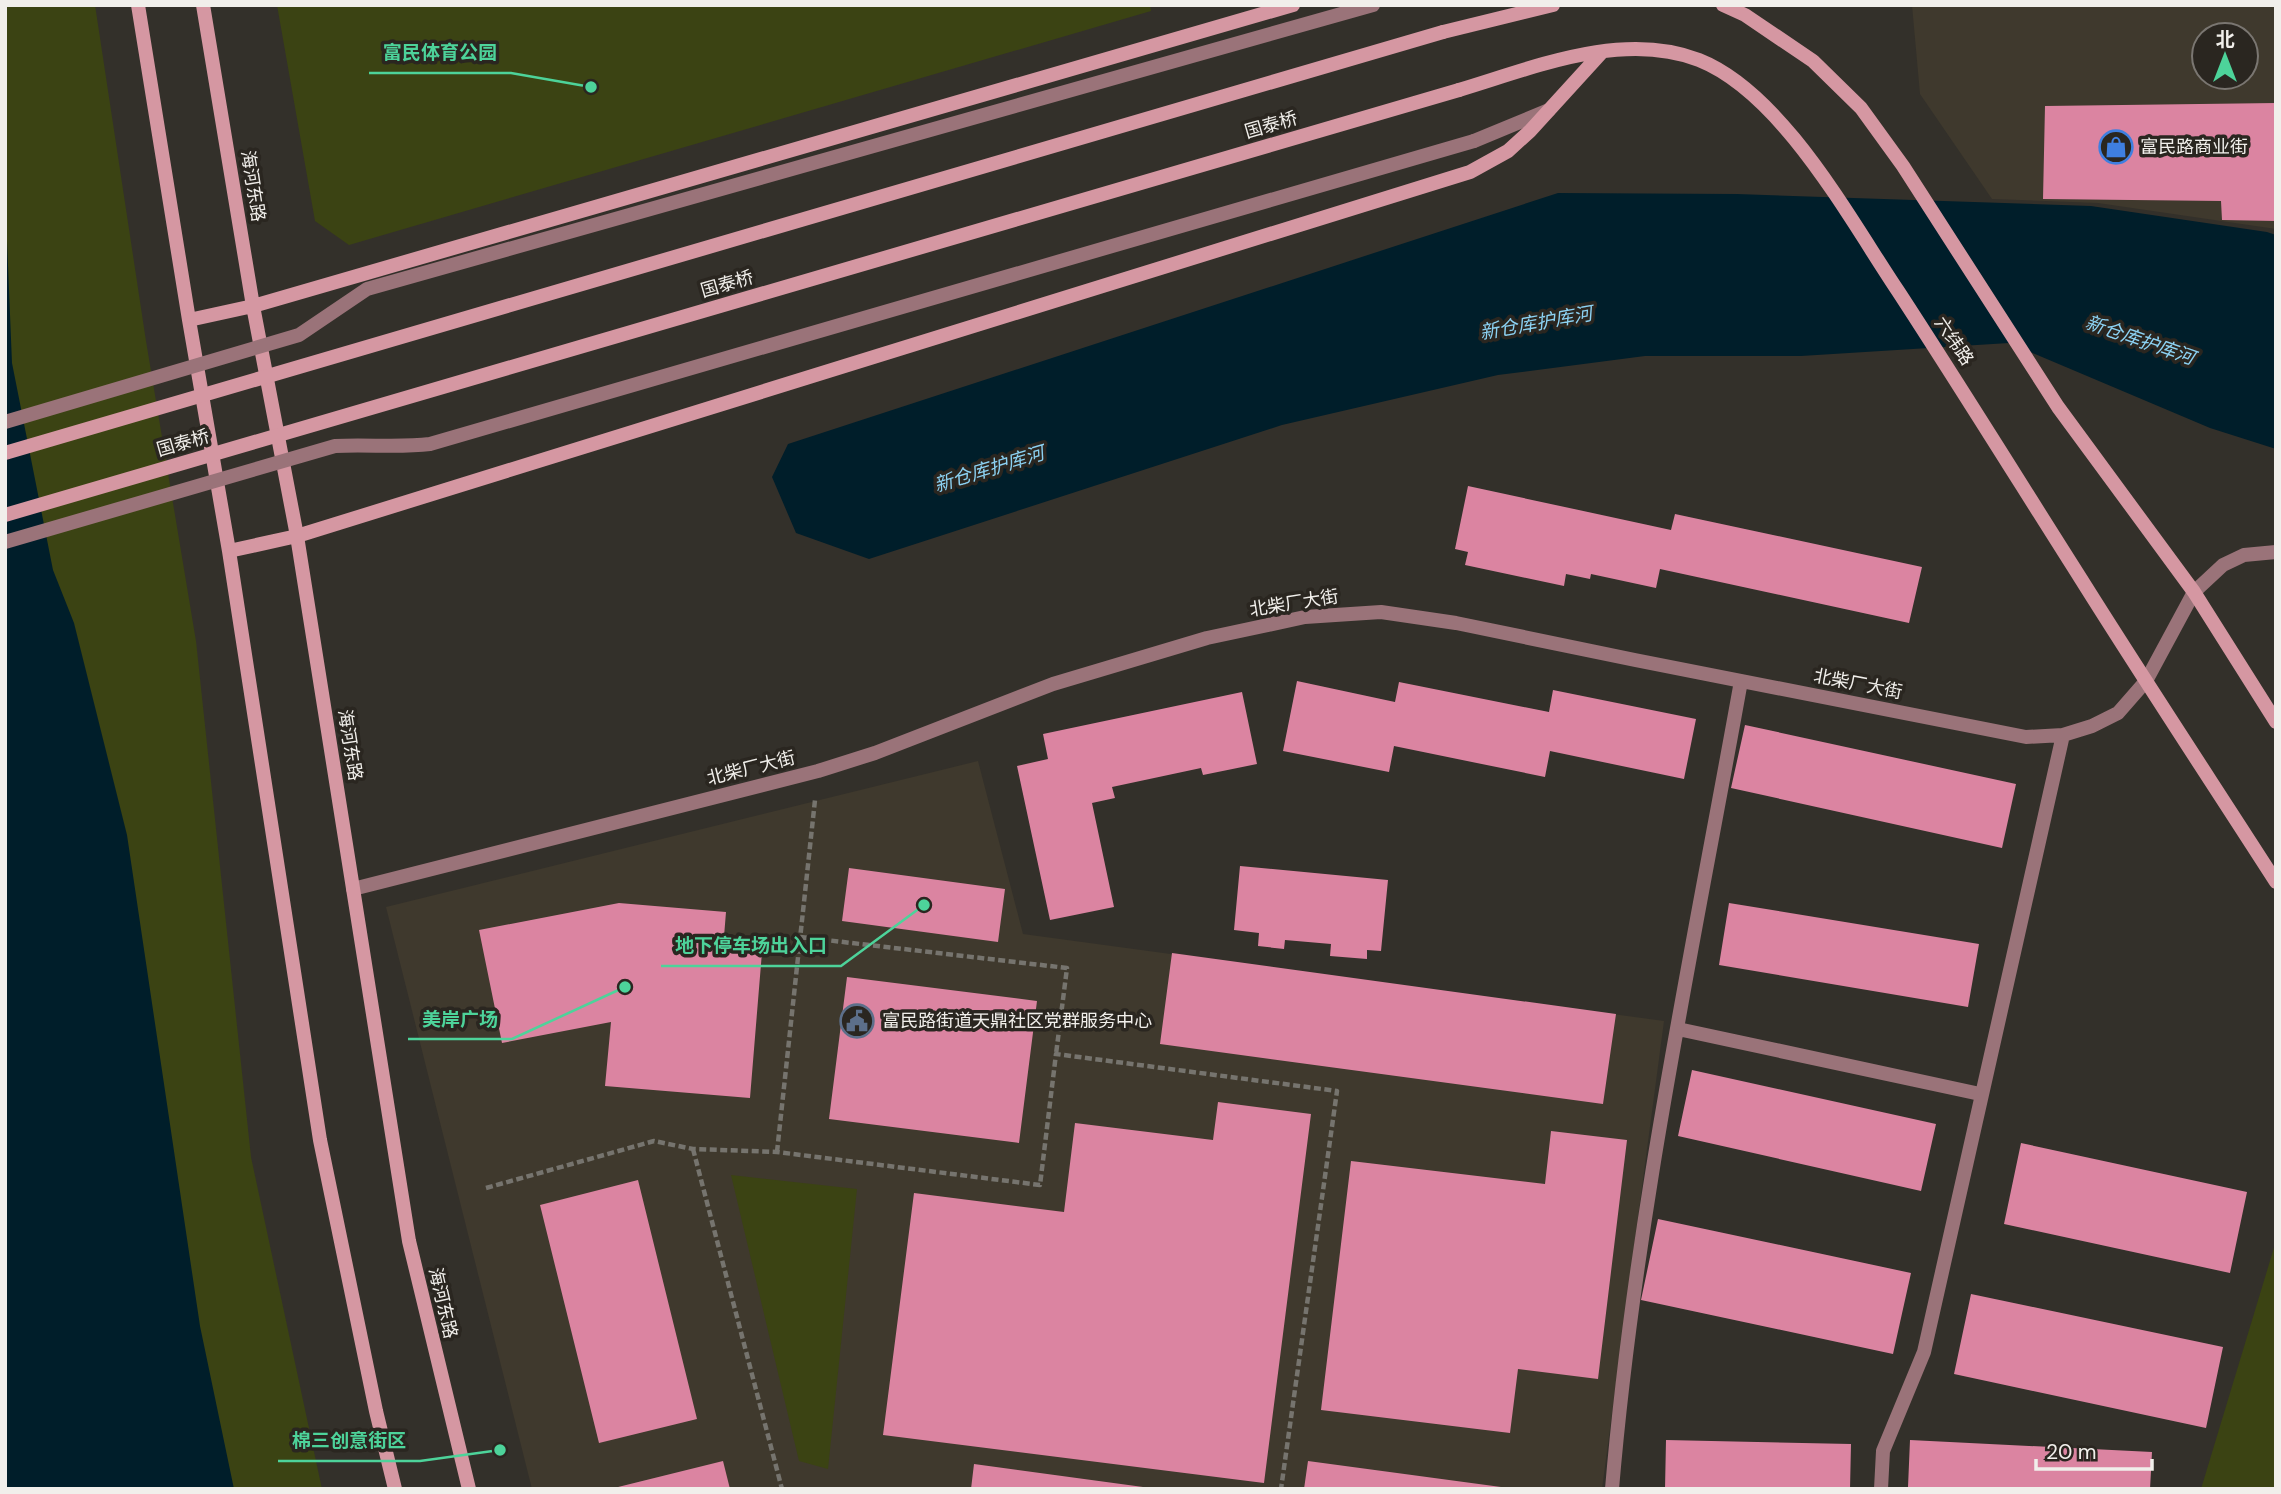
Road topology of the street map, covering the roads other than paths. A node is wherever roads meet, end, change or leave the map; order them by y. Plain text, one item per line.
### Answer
1 (138, 5) edge
2 (203, 5) edge
3 (1293, 5) edge
4 (1373, 5) edge
5 (1553, 5) edge
6 (1723, 5) edge
7 (1602, 52) junction
8 (1459, 90) joint
9 (1549, 110) junction
10 (253, 306) junction
11 (188, 320) junction
12 (5, 422) edge
13 (5, 453) edge
14 (5, 514) edge
15 (297, 536) junction
16 (5, 542) edge
17 (229, 551) junction
18 (2276, 552) edge
19 (2194, 592) junction
20 (1741, 681) junction
21 (2146, 681) junction
22 (2276, 722) edge
23 (2063, 735) junction
24 (2276, 882) edge
25 (353, 889) junction
26 (1678, 1030) junction
27 (1980, 1094) junction
28 (395, 1489) edge
29 (469, 1489) edge
30 (1612, 1489) edge
31 (1881, 1489) edge

1 - 11 main road
2 - 10 main road, 海河东路
3 - 10 main road
4 - 12 street, bridge
5 - 13 main road, bridge
6 - 19 main road
7 - 8 main road, 六纬路
7 - 9 main road
7 - 21 main road, 六纬路
8 - 14 main road, 国泰桥, bridge
9 - 15 main road
9 - 16 street, bridge
10 - 11 main road
10 - 15 main road, 海河东路
11 - 17 main road
15 - 17 main road
15 - 25 main road, 海河东路
17 - 28 main road
18 - 19 street, 北柴厂大街
19 - 21 street, 北柴厂大街
19 - 22 main road
20 - 23 street, 北柴厂大街
20 - 25 street, 北柴厂大街
20 - 26 street
21 - 23 street, 北柴厂大街
21 - 24 main road, 六纬路
23 - 27 street
25 - 29 main road, 海河东路
26 - 27 street
26 - 30 street
27 - 31 street

